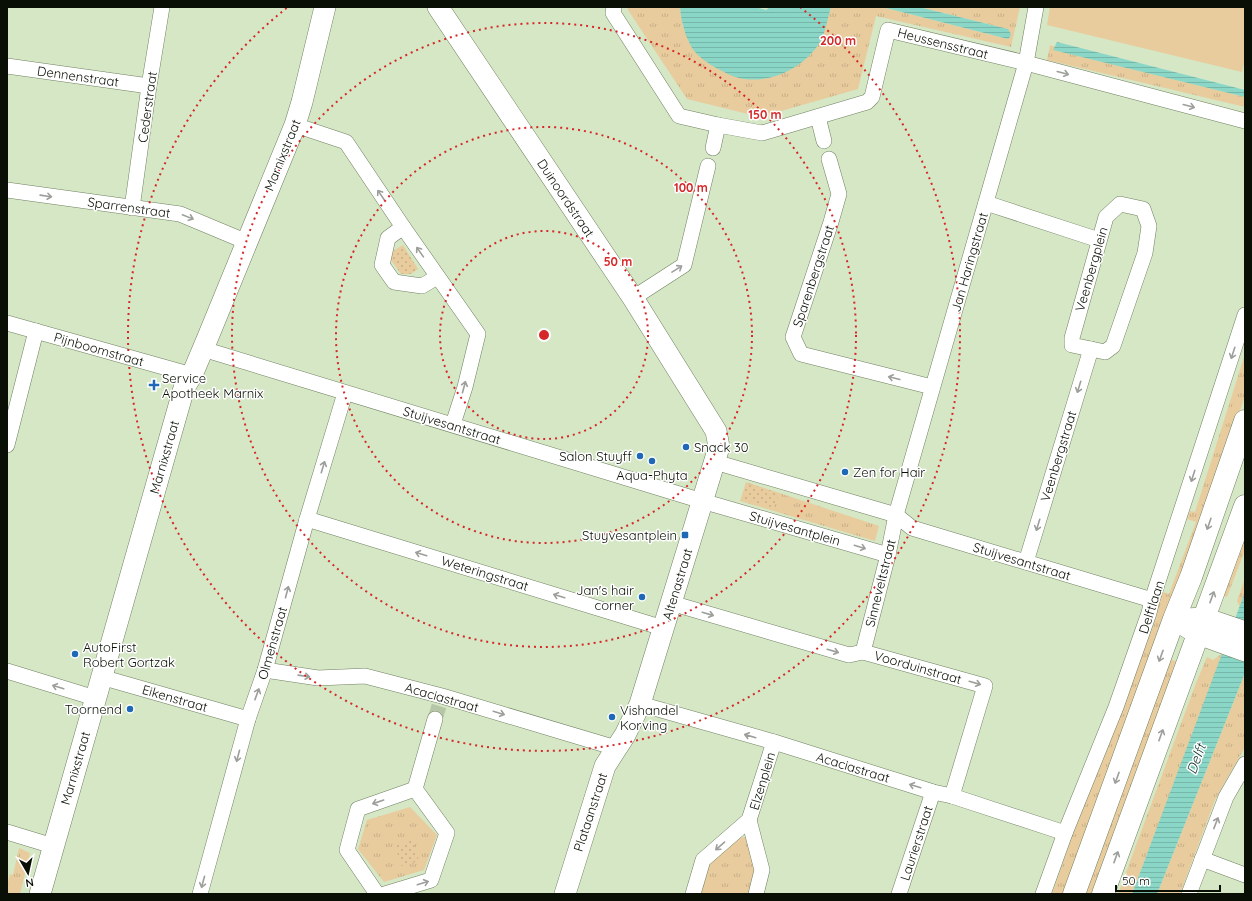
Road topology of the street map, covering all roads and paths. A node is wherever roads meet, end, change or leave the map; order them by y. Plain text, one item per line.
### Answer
1 (162, 7) edge
2 (325, 7) edge
3 (438, 7) edge
4 (614, 7) edge
5 (1036, 7) edge
6 (1026, 63) junction
7 (7, 66) edge
8 (150, 86) junction
9 (818, 116) junction
10 (1245, 121) edge
11 (295, 125) junction
12 (718, 126) junction
13 (824, 141) dead end
14 (713, 148) dead end
15 (829, 159) dead end
16 (708, 166) dead end
17 (7, 190) edge
18 (986, 203) junction
19 (132, 208) junction
20 (403, 227) junction
21 (1099, 240) junction
22 (247, 242) junction
23 (436, 277) junction
24 (633, 298) junction
25 (1245, 316) edge
26 (7, 323) edge
27 (36, 331) junction
28 (203, 349) junction
29 (1090, 350) junction
30 (192, 375) junction
31 (932, 387) junction
32 (345, 393) junction
33 (1245, 421) edge
34 (453, 424) junction
35 (716, 431) joint
36 (7, 445) edge
37 (715, 462) junction
38 (702, 501) junction
39 (1245, 506) edge
40 (896, 515) junction
41 (307, 519) junction
42 (888, 555) junction
43 (1026, 562) junction
44 (1152, 600) junction
45 (671, 603) junction
46 (1174, 619) junction
47 (1201, 626) junction
48 (663, 628) junction
49 (1237, 639) edge
50 (863, 652) junction
51 (265, 670) junction
52 (7, 672) edge
53 (101, 677) junction
54 (95, 698) junction
55 (640, 704) junction
56 (438, 707) junction
57 (248, 719) junction
58 (620, 741) junction
59 (774, 742) junction
60 (1245, 764) edge
61 (415, 789) junction
62 (933, 792) junction
63 (952, 796) junction
64 (749, 820) junction
65 (7, 832) edge
66 (1065, 833) junction
67 (53, 846) junction
68 (1202, 859) junction
69 (1245, 875) edge
70 (40, 894) edge
71 (200, 894) edge
72 (377, 894) edge
73 (385, 894) edge
74 (564, 894) edge
75 (693, 894) edge
76 (756, 894) edge
77 (899, 894) edge
78 (1043, 894) edge
79 (1074, 894) edge
80 (1103, 894) edge
81 (1189, 894) edge

1 - 8 street, Cederstraat
2 - 11 street, Marnixstraat
3 - 24 street, Duinoordstraat
4 - 12 street, Heussensstraat
5 - 6 street, Jan Haringstraat
6 - 9 street, Heussensstraat
6 -> 10 street, Heussensstraat
6 - 18 street, Jan Haringstraat
7 - 8 street, Dennenstraat
8 - 19 street, Cederstraat
9 - 12 street, Heussensstraat
9 - 13 street
20 -> 11 street
11 - 22 street, Marnixstraat
12 - 14 street
31 -> 15 street, Sparenbergstraat
24 -> 16 street
17 -> 19 street, Sparrenstraat
18 - 21 street
18 - 31 street, Jan Haringstraat
19 -> 22 street, Sparrenstraat
23 -> 20 street
20 - 23 street
21 - 29 street, Veenbergplein
21 - 29 street, Veenbergplein
22 - 28 street, Marnixstraat
34 -> 23 street
24 - 35 street, Duinoordstraat
25 -> 44 street, Delftlaan
26 - 27 street, Pijnboomstraat
27 - 30 street, Pijnboomstraat
27 - 36 street
28 - 30 street, Marnixstraat
28 - 32 street, Stuijvesantstraat
29 -> 43 street, Veenbergstraat
30 - 53 street, Marnixstraat
31 - 40 street, Jan Haringstraat
32 - 34 street, Stuijvesantstraat
41 -> 32 street, Olmenstraat
33 -> 46 main road, Delftlaan
34 - 38 street, Stuijvesantstraat
35 - 37 street, Altenastraat
37 - 38 street, Altenastraat
37 - 40 street
38 -> 42 street, Stuijvesantplein
38 - 45 street, Altenastraat
47 -> 39 main road
40 - 42 street, Sinneveltstraat
40 - 43 street, Stuijvesantstraat
48 -> 41 street, Weteringstraat
51 -> 41 street, Olmenstraat
42 - 50 street, Sinneveltstraat
43 - 44 street, Stuijvesantstraat
44 - 66 street, Delftlaan
45 - 48 street, Altenastraat
45 -> 50 street, Voorduinstraat
46 - 47 street, Delftlaan
46 -> 79 main road, Delftlaan
47 - 49 street
80 -> 47 main road
48 - 55 street, Altenastraat
50 -> 63 street, Voorduinstraat
51 -> 56 street, Acaciastraat
57 -> 51 street, Olmenstraat
54 -> 52 street
53 - 54 street, Marnixstraat
53 - 57 street, Eikenstraat
54 - 67 street, Marnixstraat
55 - 58 street, Altenastraat
59 -> 55 street, Acaciastraat
56 -> 58 street, Acaciastraat
56 - 61 street
57 -> 71 street, Olmenstraat
58 - 74 street, Plataanstraat
62 -> 59 street, Acaciastraat
59 - 64 street, Elzenplein
68 -> 60 street
61 -> 72 street
73 -> 61 street
62 - 63 street, Acaciastraat
62 - 77 street, Laurierstraat
63 - 66 street, Acaciastraat
64 -> 75 street, Elzenplein
64 - 76 street, Elzenplein
65 - 67 street
66 - 78 street, Delftlaan
67 - 70 street, Marnixstraat
68 - 69 street
68 - 81 street

